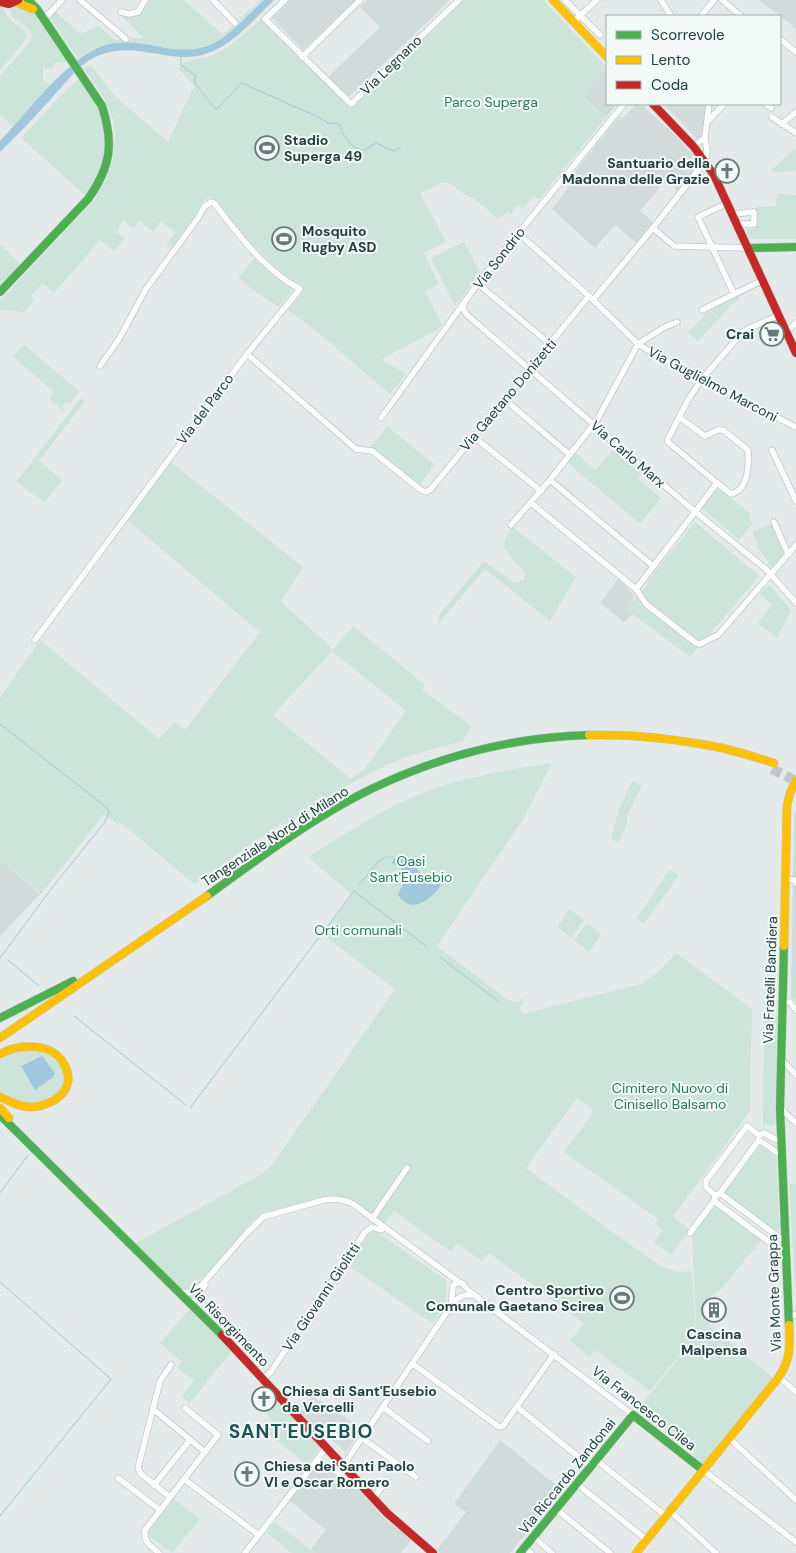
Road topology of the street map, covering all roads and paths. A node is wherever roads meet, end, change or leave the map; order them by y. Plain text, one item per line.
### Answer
1 (28, 0) edge
2 (62, 0) edge
3 (80, 0) edge
4 (145, 0) edge
5 (285, 0) edge
6 (360, 0) edge
7 (459, 0) edge
8 (553, 0) edge
9 (565, 0) edge
10 (597, 0) edge
11 (661, 0) edge
12 (714, 0) edge
13 (722, 0) edge
14 (17, 1) edge
15 (216, 1) edge
16 (0, 2) edge
17 (121, 12) dead end
18 (45, 14) junction
19 (670, 15) edge
20 (702, 15) edge
21 (740, 15) edge
22 (580, 16) junction
23 (574, 22) junction
24 (235, 23) dead end
25 (600, 36) dead end
26 (126, 39) dead end
27 (781, 40) edge
28 (796, 52) edge
29 (302, 56) junction
30 (606, 56) edge
31 (623, 105) edge
32 (649, 105) edge
33 (654, 105) edge
34 (709, 105) edge
35 (723, 105) edge
36 (796, 112) edge
37 (662, 113) junction
38 (772, 117) dead end
39 (707, 122) junction
40 (782, 124) junction
41 (796, 133) edge
42 (705, 137) junction
43 (694, 148) junction
44 (705, 161) junction
45 (728, 202) junction
46 (733, 214) junction
47 (738, 224) junction
48 (653, 228) junction
49 (518, 234) junction
50 (796, 247) edge
51 (712, 248) junction
52 (748, 248) junction
53 (762, 280) junction
54 (478, 284) junction
55 (0, 292) edge
56 (734, 294) junction
57 (591, 298) junction
58 (464, 304) junction
59 (702, 310) dead end
60 (779, 316) junction
61 (677, 322) dead end
62 (796, 323) edge
63 (786, 332) junction
64 (550, 344) junction
65 (638, 344) junction
66 (796, 353) edge
67 (247, 354) junction
68 (100, 366) dead end
69 (530, 369) junction
70 (702, 380) junction
71 (504, 398) junction
72 (679, 417) junction
73 (381, 418) dead end
74 (594, 424) junction
75 (796, 427) edge
76 (474, 436) junction
77 (772, 450) dead end
78 (570, 455) junction
79 (550, 480) junction
80 (717, 483) junction
81 (540, 491) junction
82 (796, 501) edge
83 (531, 503) junction
84 (695, 512) junction
85 (774, 522) dead end
86 (511, 525) dead end
87 (796, 545) edge
88 (788, 554) junction
89 (653, 566) junction
90 (771, 574) junction
91 (636, 589) junction
92 (796, 603) edge
93 (35, 640) dead end
94 (796, 780) edge
95 (785, 879) junction
96 (796, 883) edge
97 (182, 913) junction
98 (782, 1002) junction
99 (796, 1010) edge
100 (0, 1018) edge
101 (0, 1038) edge
102 (0, 1046) edge
103 (0, 1054) edge
104 (780, 1063) junction
105 (796, 1075) edge
106 (0, 1097) edge
107 (0, 1108) edge
108 (780, 1108) junction
109 (0, 1115) edge
110 (796, 1123) edge
111 (759, 1138) junction
112 (26, 1139) junction
113 (780, 1140) junction
114 (781, 1155) junction
115 (407, 1168) dead end
116 (782, 1183) joint
117 (717, 1196) junction
118 (372, 1219) junction
119 (384, 1228) junction
120 (690, 1233) dead end
121 (785, 1239) junction
122 (785, 1251) junction
123 (447, 1274) junction
124 (207, 1280) junction
125 (459, 1282) junction
126 (466, 1287) junction
127 (452, 1289) junction
128 (180, 1292) junction
129 (193, 1292) junction
130 (462, 1296) junction
131 (476, 1296) junction
132 (792, 1299) edge
133 (193, 1301) junction
134 (450, 1307) junction
135 (793, 1316) edge
136 (554, 1354) junction
137 (413, 1364) junction
138 (171, 1365) dead end
139 (779, 1377) junction
140 (264, 1379) junction
141 (796, 1392) edge
142 (517, 1406) junction
143 (384, 1407) junction
144 (152, 1408) junction
145 (186, 1408) dead end
146 (633, 1415) junction
147 (362, 1438) junction
148 (729, 1438) junction
149 (190, 1440) junction
150 (428, 1440) dead end
151 (326, 1448) junction
152 (205, 1452) junction
153 (316, 1460) junction
154 (593, 1463) junction
155 (342, 1470) junction
156 (704, 1470) junction
157 (416, 1477) dead end
158 (118, 1478) dead end
159 (184, 1479) junction
160 (387, 1480) dead end
161 (576, 1484) junction
162 (154, 1485) junction
163 (170, 1497) junction
164 (374, 1499) junction
165 (796, 1500) edge
166 (556, 1509) junction
167 (160, 1510) junction
168 (668, 1514) junction
169 (259, 1534) junction
170 (534, 1537) junction
171 (647, 1540) junction
172 (796, 1542) edge
173 (525, 1551) edge
174 (159, 1553) edge
175 (245, 1553) edge
176 (433, 1553) edge
177 (552, 1553) edge
178 (610, 1553) edge
179 (636, 1553) edge
180 (716, 1553) edge

1 - 18 main road
2 - 18 street
3 - 26 street
4 - 17 street
5 - 29 street
6 - 29 street
7 - 29 street, Via Legnano
8 - 23 main road
9 - 22 street
10 - 22 street
11 - 19 street
12 - 20 street
13 - 21 street
14 - 16 main road
14 - 18 main road
15 - 24 street
18 - 55 main road
22 - 23 street
22 - 25 street
23 - 30 main road
27 - 28 street
31 - 49 street, Via Sondrio
32 - 37 main road
33 - 37 main road
34 - 39 street
35 - 39 street
36 - 40 street
37 - 43 main road
38 - 40 street
39 - 42 street
40 - 41 street
42 - 43 street
42 - 44 street
43 - 44 main road
44 - 45 main road
44 - 48 street, Via Gaetano Donizetti
45 - 46 main road
45 - 51 street
46 - 47 main road
46 - 47 street
47 - 52 main road
48 - 51 street
48 - 57 street, Via Gaetano Donizetti
49 - 54 street, Via Sondrio
49 - 57 street, Via Guglielmo Marconi
50 - 52 main road
51 - 52 street
51 - 56 street
52 - 53 main road
53 - 56 street
53 - 60 main road
54 - 58 street, Via Sondrio
54 - 64 street
56 - 59 street
57 - 64 street, Via Gaetano Donizetti
57 - 65 street, Via Guglielmo Marconi
58 - 69 street, Via Carlo Marx
58 - 73 street, Via Sondrio
60 - 63 main road
60 - 70 street
61 - 65 street
62 - 63 street
63 - 66 main road
64 - 69 street, Via Gaetano Donizetti
65 - 70 street, Via Guglielmo Marconi
65 - 74 street
67 - 68 street, Via del Parco
67 - 76 street, Via Gaetano Donizetti
67 - 93 street, Via del Parco
69 - 71 street, Via Gaetano Donizetti
69 - 74 street, Via Carlo Marx
70 - 72 street
70 - 75 street, Via Guglielmo Marconi
71 - 76 street, Via Gaetano Donizetti
71 - 78 street
72 - 80 street
72 - 80 street
74 - 78 street
74 - 84 street, Via Carlo Marx
76 - 81 street
77 - 82 street
78 - 79 street
79 - 81 street
79 - 89 street
80 - 84 street
81 - 83 street
83 - 86 street
83 - 91 street
84 - 89 street
84 - 90 street, Via Carlo Marx
85 - 88 street
87 - 88 street
88 - 90 street
89 - 91 street
90 - 91 street
90 - 92 street, Via Carlo Marx
94 - 95 main road, Via Fratelli Bandiera
95 - 96 street
95 - 98 main road, Via Fratelli Bandiera
97 - 100 main road
97 - 101 main road, Tangenziale Nord di Milano
97 - 102 main road, Tangenziale Nord di Milano
98 - 99 street
98 - 104 main road, Via Fratelli Bandiera
103 - 106 main road
104 - 105 street
104 - 108 main road, Via Fratelli Bandiera
107 - 112 main road, Via Risorgimento
108 - 110 street
108 - 113 main road, Via Fratelli Bandiera
109 - 112 main road, Via Risorgimento
111 - 113 street
111 - 114 street
111 - 117 street
111 - 117 street
112 - 128 main road, Via Risorgimento
113 - 114 main road, Via Fratelli Bandiera
114 - 116 main road, Via Fratelli Bandiera
115 - 118 street
116 - 121 main road, Via Monte Grappa
117 - 120 street
117 - 121 street
117 - 122 street
118 - 119 street
118 - 124 street
119 - 123 street
119 - 140 street, Via Giovanni Giolitti
121 - 122 main road, Via Monte Grappa
122 - 132 main road, Via Monte Grappa
123 - 125 street
123 - 127 street
124 - 129 street
124 - 133 street
125 - 126 street
125 - 127 street
126 - 130 street
126 - 131 street, Via Francesco Cilea
127 - 130 street
127 - 134 street
128 - 129 street
128 - 133 main road, Via Risorgimento
129 - 133 street
130 - 131 street
130 - 134 street
131 - 136 street, Via Francesco Cilea
132 - 135 main road, Via Monte Grappa
133 - 140 main road, Via Risorgimento
134 - 137 street
135 - 139 main road, Via Monte Grappa
136 - 142 street
136 - 146 street, Via Francesco Cilea
137 - 142 street
137 - 143 street
138 - 144 street
139 - 141 street
139 - 148 main road, Via Monte Grappa
140 - 151 main road, Via Risorgimento
142 - 154 street
143 - 147 street
143 - 150 street
144 - 149 street
144 - 162 street
145 - 152 street
146 - 154 main road, Via Riccardo Zandonai
146 - 156 main road, Via Francesco Cilea
147 - 155 street
147 - 157 street
148 - 156 main road, Via Monte Grappa
148 - 165 street
149 - 152 street
149 - 162 street
151 - 153 street
151 - 155 main road, Via Risorgimento
152 - 159 street
153 - 155 street
153 - 169 street
154 - 161 main road, Via Riccardo Zandonai
154 - 168 street
155 - 164 main road, Via Risorgimento
156 - 168 main road, Via Monte Grappa
156 - 172 street, Via Francesco Cilea
158 - 167 street
159 - 163 street
159 - 169 street
160 - 164 street
161 - 166 main road, Via Riccardo Zandonai
161 - 171 street
162 - 163 street
163 - 167 street
164 - 176 main road, Via Risorgimento
166 - 170 main road, Via Riccardo Zandonai
166 - 178 street
167 - 174 street
168 - 171 main road, Via Monte Grappa
168 - 180 street
169 - 175 street
170 - 173 main road, Via Riccardo Zandonai
170 - 177 street
171 - 179 main road, Via Monte Grappa

